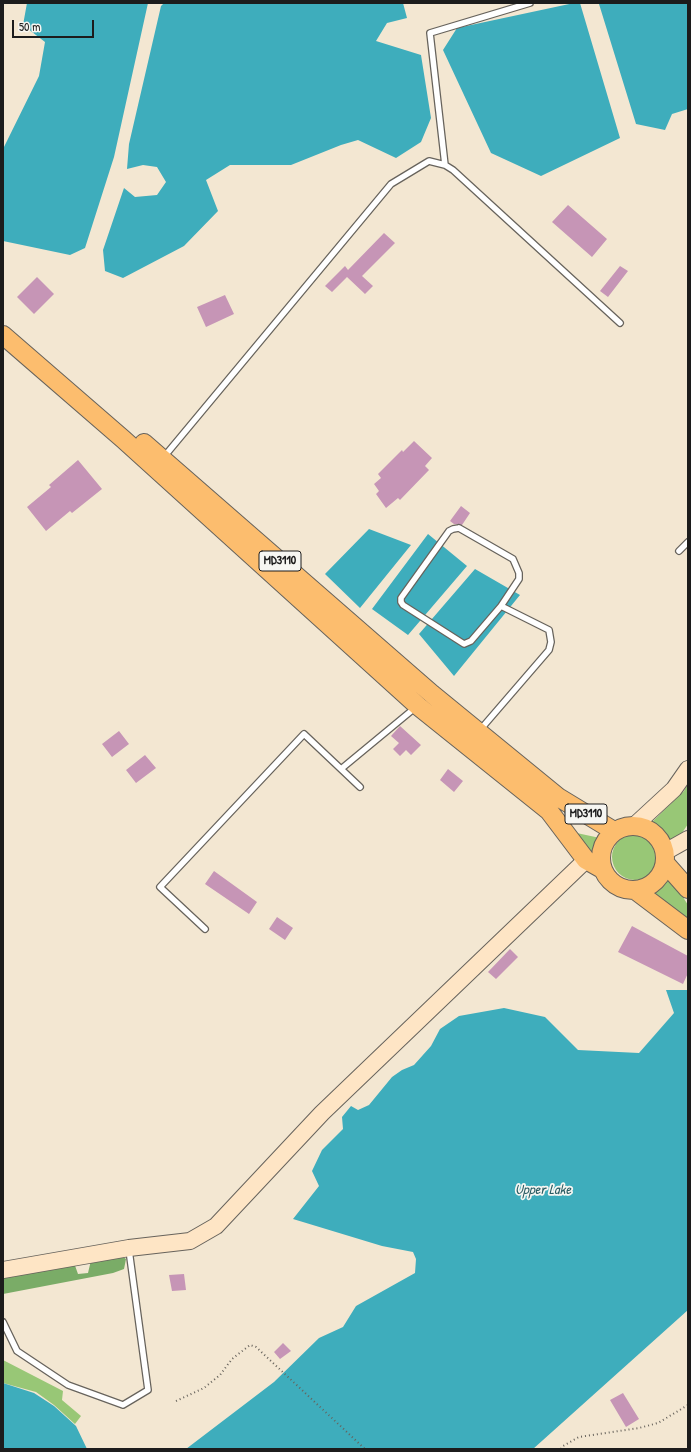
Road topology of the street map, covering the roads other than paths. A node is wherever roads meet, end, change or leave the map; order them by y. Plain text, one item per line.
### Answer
1 (530, 3) edge
2 (445, 165) junction
3 (620, 323) dead end
4 (3, 324) edge
5 (3, 335) edge
6 (163, 458) junction
7 (688, 542) edge
8 (679, 551) dead end
9 (501, 606) junction
10 (425, 700) junction
11 (479, 732) junction
12 (341, 769) junction
13 (688, 769) edge
14 (360, 787) dead end
15 (635, 825) junction
16 (614, 831) junction
17 (688, 839) edge
18 (665, 858) junction
19 (586, 860) junction
20 (602, 869) junction
21 (688, 889) edge
22 (635, 890) junction
23 (205, 929) dead end
24 (688, 930) edge
25 (129, 1248) junction
26 (3, 1270) edge
27 (3, 1322) edge

1 - 2 lane
2 - 3 lane
2 - 6 lane
4 - 6 main road, MD3110
5 - 10 main road, MD3110
6 - 10 main road, MD3110
7 - 8 lane
9 - 9 lane
9 - 11 lane
10 - 11 main road, MD3110
10 - 12 lane
10 - 19 main road, MD3110
11 - 16 main road, MD3110
12 - 14 lane
12 - 23 lane
13 - 15 street
15 - 16 main road
15 - 18 main road
16 - 20 main road
17 - 18 street
18 - 21 main road
18 - 22 main road
19 - 20 main road
19 - 25 street
20 - 22 main road
22 - 24 main road
25 - 26 street
25 - 27 lane

